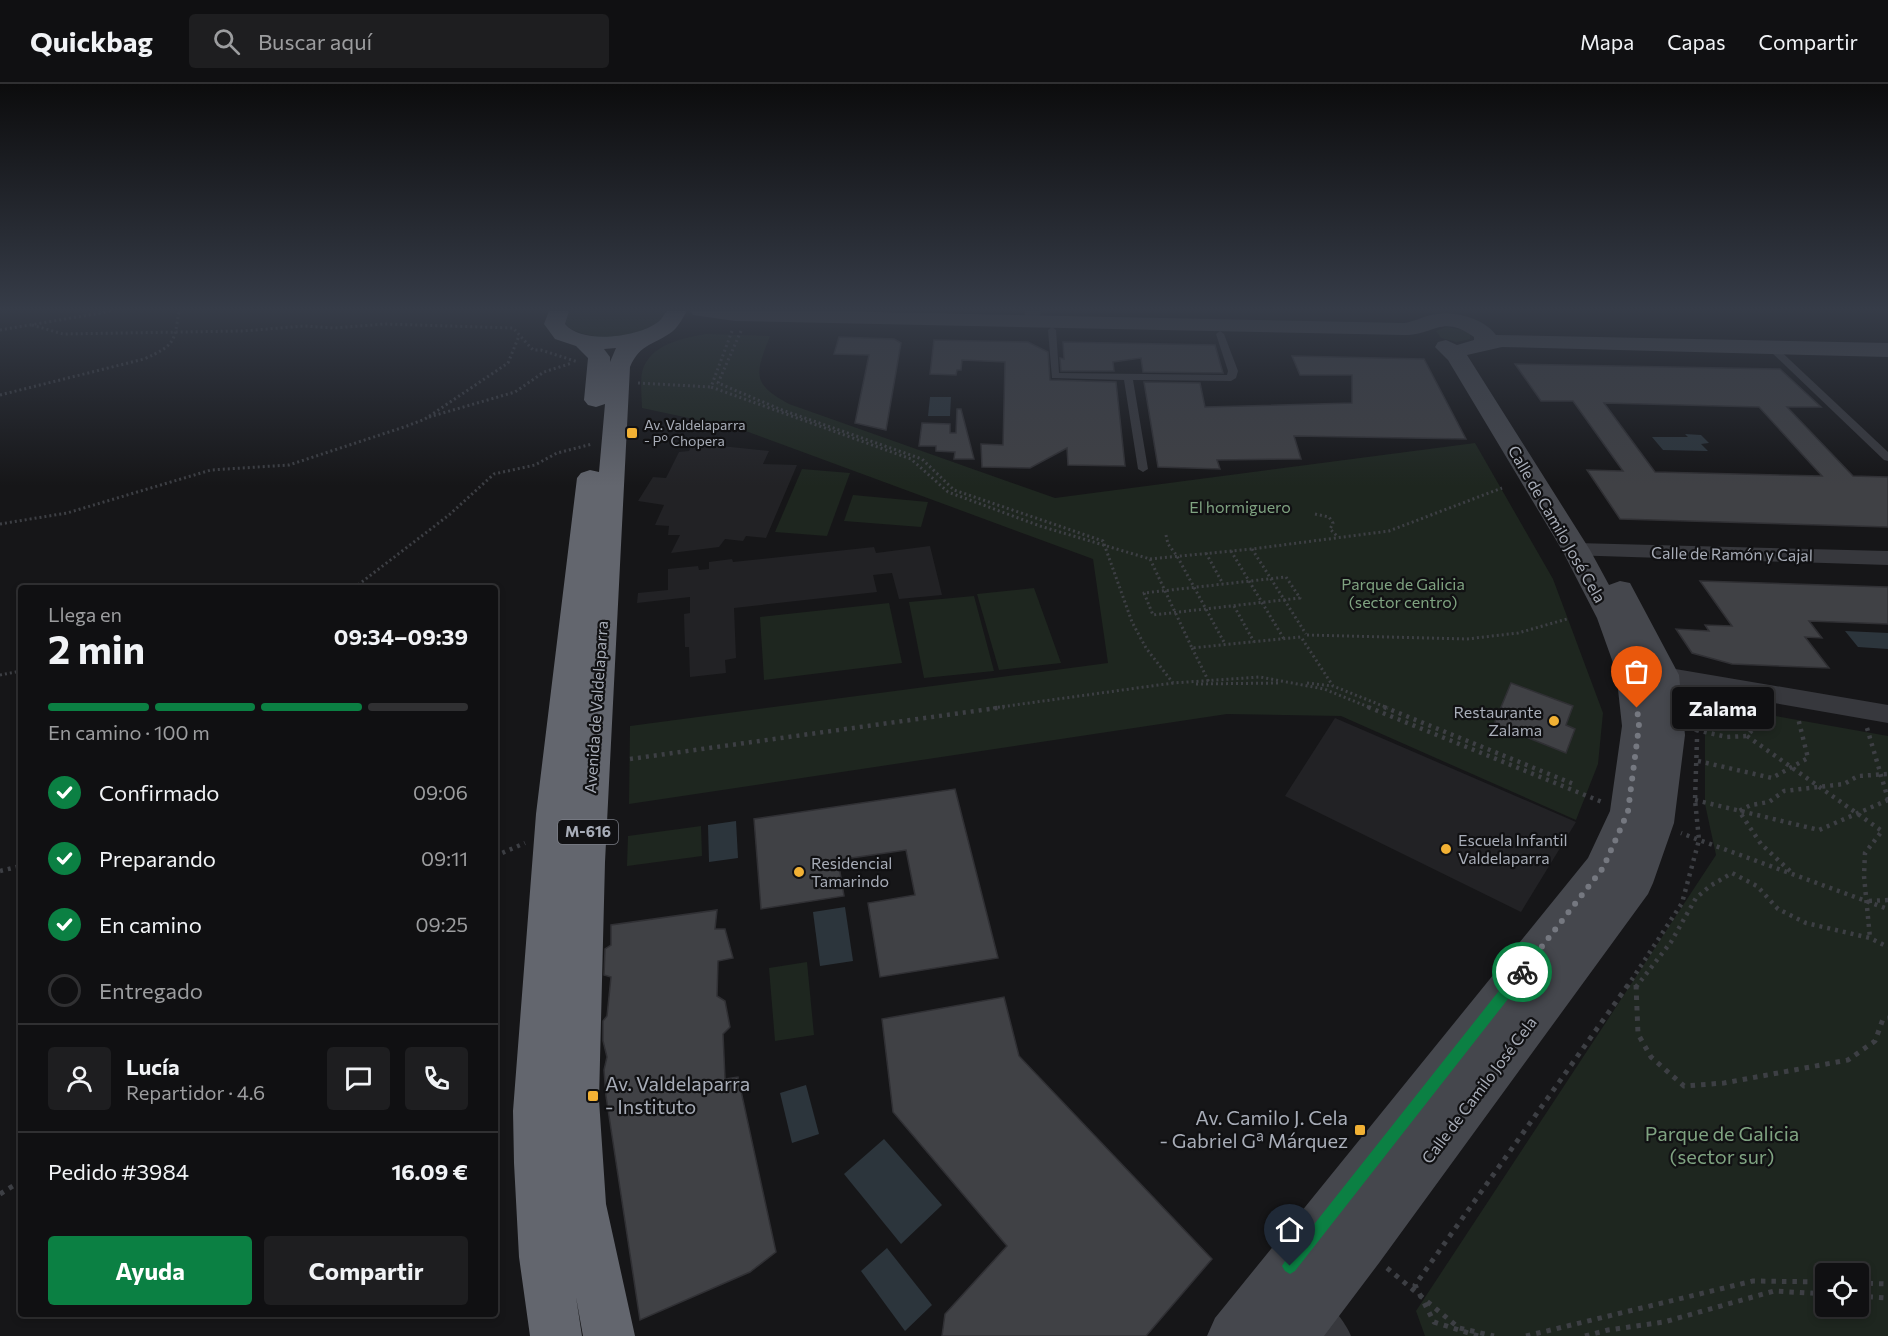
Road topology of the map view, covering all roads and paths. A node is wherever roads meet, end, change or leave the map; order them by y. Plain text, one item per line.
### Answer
1 (98, 369) edge
2 (498, 369) edge
3 (552, 369) edge
4 (586, 369) edge
5 (619, 369) edge
6 (719, 369) edge
7 (722, 369) edge
8 (1055, 369) edge
9 (1232, 369) edge
10 (1484, 369) edge
11 (1795, 369) edge
12 (1128, 378) junction
13 (643, 382) dead end
14 (711, 387) junction
15 (0, 394) edge
16 (425, 418) junction
17 (593, 444) junction
18 (1888, 458) edge
19 (1143, 469) dead end
20 (1502, 488) dead end
21 (1315, 514) dead end
22 (0, 524) edge
23 (1166, 536) dead end
24 (1338, 537) junction
25 (1105, 546) junction
26 (1252, 549) junction
27 (1587, 550) junction
28 (1231, 551) junction
29 (1206, 554) junction
30 (1177, 556) junction
31 (1888, 558) edge
32 (1150, 559) junction
33 (1271, 579) junction
34 (1249, 581) junction
35 (1223, 584) junction
36 (358, 585) edge
37 (1194, 588) junction
38 (1165, 591) junction
39 (1285, 600) junction
40 (1262, 603) junction
41 (1234, 606) junction
42 (1206, 609) junction
43 (1175, 612) junction
44 (1567, 619) dead end
45 (1306, 635) junction
46 (1301, 637) junction
47 (1284, 639) junction
48 (1254, 642) junction
49 (1225, 644) junction
50 (1192, 648) junction
51 (18, 672) edge
52 (1648, 673) junction
53 (0, 675) edge
54 (1173, 683) junction
55 (1210, 683) junction
56 (1293, 683) junction
57 (1333, 686) junction
58 (1706, 692) junction
59 (1718, 703) dead end
60 (1757, 708) dead end
61 (1888, 714) edge
62 (1809, 717) dead end
63 (1856, 725) dead end
64 (1696, 730) junction
65 (1747, 736) junction
66 (630, 759) dead end
67 (1698, 761) junction
68 (1791, 767) junction
69 (1888, 774) edge
70 (1881, 776) junction
71 (1576, 785) dead end
72 (1817, 786) junction
73 (1695, 800) junction
74 (1888, 800) edge
75 (1739, 811) junction
76 (1857, 813) junction
77 (1642, 817) junction
78 (532, 840) dead end
79 (1699, 840) junction
80 (498, 855) edge
81 (18, 867) edge
82 (0, 871) edge
83 (1793, 874) junction
84 (1888, 900) edge
85 (1866, 901) junction
86 (1888, 909) edge
87 (1870, 938) junction
88 (1888, 947) edge
89 (1888, 1018) edge
90 (18, 1182) edge
91 (0, 1194) edge
92 (1362, 1246) junction
93 (1815, 1282) edge
94 (1869, 1283) edge
95 (1888, 1284) edge
96 (1815, 1293) edge
97 (1421, 1297) junction
98 (1869, 1297) edge
99 (1888, 1299) edge
100 (1302, 1317) edge
101 (556, 1336) edge
102 (609, 1336) edge
103 (1233, 1336) edge
104 (1478, 1336) edge
105 (1494, 1336) edge
106 (1526, 1336) edge
107 (1586, 1336) edge

1 - 15 path
2 - 16 path
3 - 16 path
4 - 17 highway, Avenida de Valdelaparra / M-616
5 - 102 highway, Avenida de Valdelaparra / M-616
6 - 14 path
7 - 25 path
8 - 12 lane
9 - 12 lane
10 - 27 main road, Calle de Camilo José Cela
11 - 18 lane
12 - 19 lane
13 - 14 path
14 - 25 path
16 - 22 path
17 - 36 path
17 - 101 highway, Avenida de Valdelaparra / M-616
20 - 24 path
21 - 24 path
23 - 30 path
24 - 26 path
25 - 32 path
25 - 54 path
26 - 28 path
26 - 33 path
27 - 31 street, Calle de Ramón y Cajal
27 - 52 main road, Calle de Camilo José Cela
28 - 29 path
28 - 34 path
29 - 30 path
29 - 35 path
30 - 32 path
30 - 37 path
32 - 38 path
33 - 34 path
33 - 39 path
33 - 39 path
34 - 35 path
34 - 40 path
35 - 37 path
37 - 38 path
37 - 42 path
38 - 43 path
38 - 43 path
39 - 40 path
39 - 45 path
40 - 41 path
40 - 47 path
41 - 42 path
41 - 48 path
42 - 43 path
42 - 49 path
43 - 50 path
44 - 45 path
45 - 46 path
46 - 47 path
46 - 57 path
47 - 48 path
48 - 49 path
49 - 50 path
50 - 55 path
51 - 53 path
52 - 58 street
52 - 77 main road, Calle de Camilo José Cela
54 - 55 path
54 - 66 path
55 - 56 path
56 - 57 path
56 - 77 path
57 - 71 path
58 - 59 path
58 - 61 street
58 - 64 path
60 - 65 path
62 - 68 path
63 - 70 path
64 - 65 path
64 - 67 path
65 - 68 path
67 - 68 path
67 - 73 path
68 - 72 path
69 - 70 path
70 - 72 path
70 - 74 path
72 - 75 path
72 - 76 path
73 - 75 path
73 - 79 path
74 - 76 path
75 - 76 path
75 - 83 path
76 - 85 path
77 - 79 path
77 - 92 main road, Calle de Camilo José Cela
77 - 100 main road, Calle de Camilo José Cela
78 - 80 path
79 - 83 path
79 - 97 path
81 - 82 path
83 - 85 path
84 - 85 path
85 - 86 path
85 - 87 path
87 - 88 path
87 - 89 path
90 - 91 path
92 - 97 path
92 - 100 main road, Calle de Camilo José Cela
93 - 106 path
94 - 95 path
96 - 107 path
97 - 104 path
97 - 105 path
98 - 99 path
100 - 103 main road, Calle de Camilo José Cela

